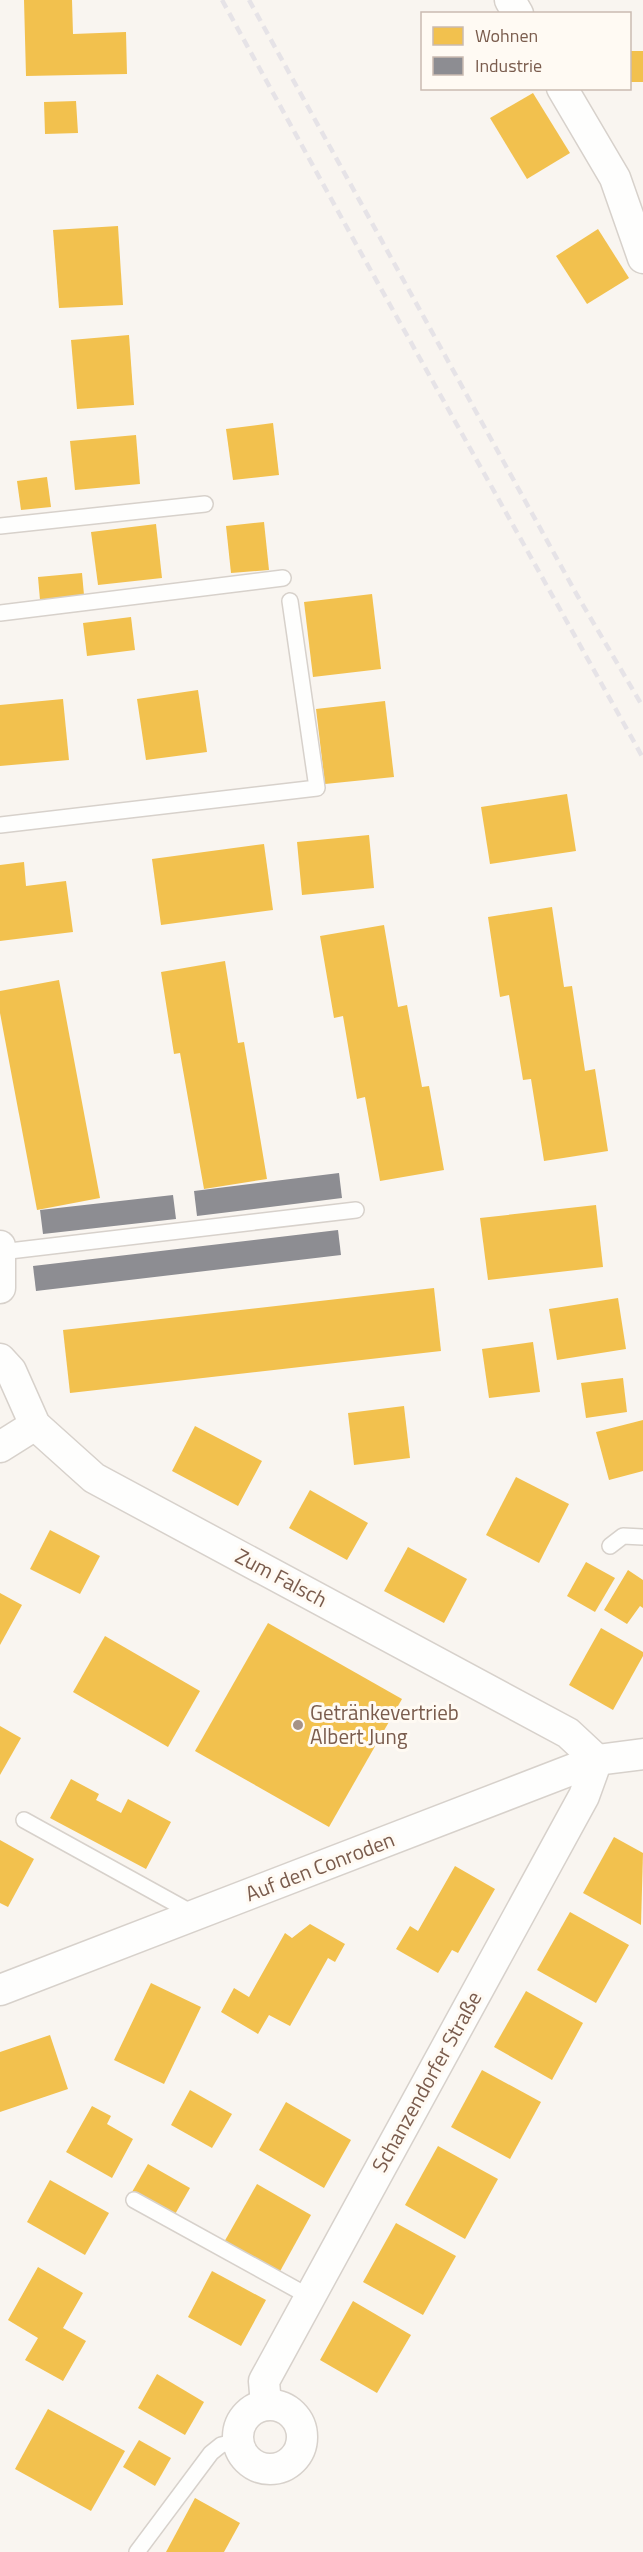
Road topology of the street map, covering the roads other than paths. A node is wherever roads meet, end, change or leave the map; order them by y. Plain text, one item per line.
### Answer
1 (563, 90) edge
2 (643, 258) edge
3 (205, 504) dead end
4 (0, 526) edge
5 (284, 578) dead end
6 (290, 601) dead end
7 (0, 614) edge
8 (0, 825) edge
9 (356, 1210) dead end
10 (1, 1249) edge
11 (0, 1288) edge
12 (0, 1359) edge
13 (35, 1425) junction
14 (0, 1447) edge
15 (643, 1538) edge
16 (610, 1546) dead end
17 (643, 1754) edge
18 (597, 1760) junction
19 (24, 1820) dead end
20 (196, 1915) junction
21 (0, 1990) edge
22 (134, 2200) dead end
23 (310, 2297) junction
24 (266, 2405) junction
25 (238, 2441) junction
26 (136, 2552) edge

1 - 2 street
3 - 4 lane
5 - 7 lane
6 - 8 lane
9 - 10 lane
10 - 11 street
12 - 13 street, Zum Falsch
13 - 14 street
13 - 18 street, Zum Falsch
15 - 16 lane
17 - 18 street, Auf den Conroden
18 - 20 street, Auf den Conroden
18 - 23 street, Schanzendorfer Straße
19 - 20 lane
20 - 21 street, Auf den Conroden
22 - 23 lane
23 - 24 street, Schanzendorfer Straße
24 - 25 street
24 - 25 street
25 - 26 lane

